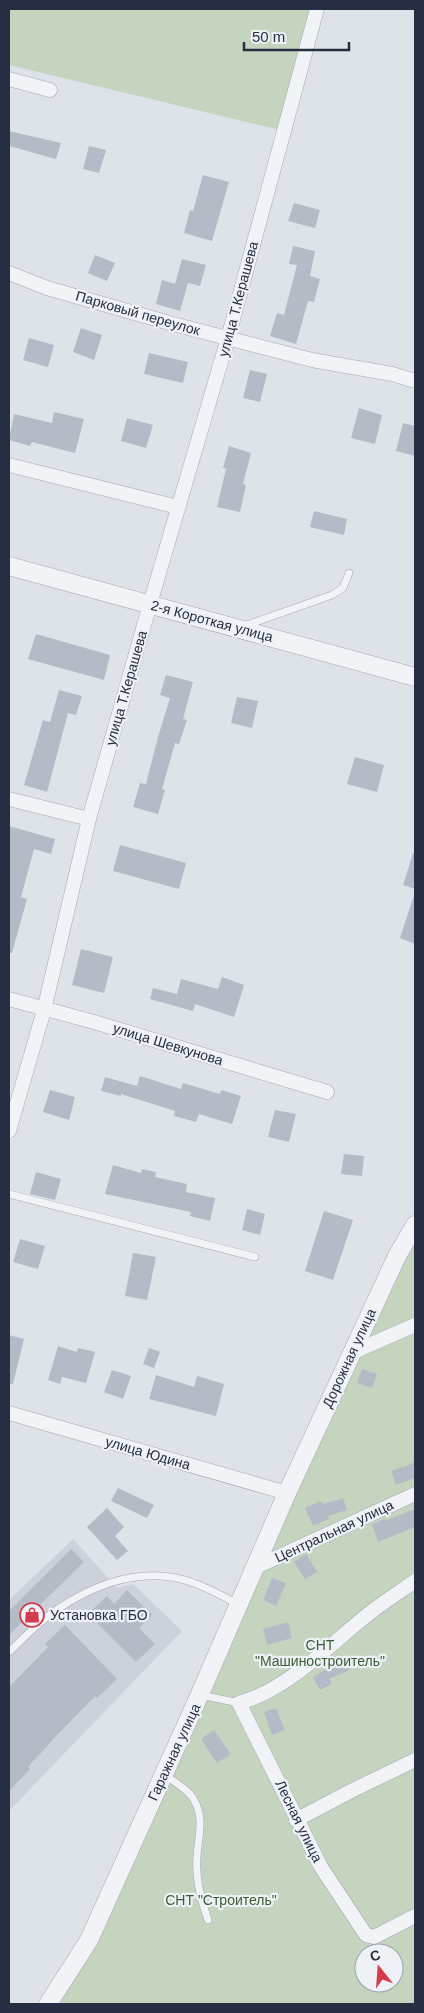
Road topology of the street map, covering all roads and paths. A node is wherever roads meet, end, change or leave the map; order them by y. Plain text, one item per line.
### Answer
1 (317, 9) edge
2 (9, 79) edge
3 (50, 90) dead end
4 (9, 273) edge
5 (228, 338) junction
6 (415, 381) edge
7 (9, 465) edge
8 (178, 507) junction
9 (9, 566) edge
10 (349, 574) dead end
11 (150, 604) junction
12 (238, 628) junction
13 (415, 677) edge
14 (9, 799) edge
15 (89, 819) junction
16 (9, 999) edge
17 (44, 1010) junction
18 (327, 1092) dead end
19 (9, 1131) edge
20 (9, 1194) edge
21 (415, 1225) edge
22 (254, 1258) dead end
23 (415, 1325) edge
24 (351, 1352) junction
25 (9, 1413) edge
26 (287, 1493) junction
27 (415, 1494) edge
28 (254, 1568) junction
29 (415, 1581) edge
30 (238, 1604) junction
31 (9, 1652) edge
32 (200, 1694) junction
33 (239, 1703) junction
34 (415, 1760) edge
35 (163, 1773) junction
36 (296, 1820) junction
37 (415, 1916) edge
38 (208, 1920) dead end
39 (48, 2004) edge

1 - 5 street, улица Т.Керашева
2 - 3 street
4 - 5 street, Парковый переулок
5 - 6 street, Парковый переулок
5 - 8 street, улица Т.Керашева
7 - 8 street
8 - 11 street, улица Т.Керашева
9 - 11 street, 2-я Короткая улица
10 - 12 lane
11 - 12 street, 2-я Короткая улица
11 - 15 street, улица Т.Керашева
12 - 13 street, 2-я Короткая улица
14 - 15 street
15 - 17 street, улица Т.Керашева
16 - 17 street, улица Шевкунова
17 - 18 street, улица Шевкунова
17 - 19 street, улица Т.Керашева
20 - 22 lane
21 - 24 street, Дорожная улица
23 - 24 street
24 - 26 street, Дорожная улица
25 - 26 street, улица Юдина
26 - 28 street, Гаражная улица
27 - 28 street, Центральная улица
28 - 30 street, Гаражная улица
29 - 33 street
30 - 31 lane
30 - 32 street, Гаражная улица
32 - 33 lane
32 - 35 street, Гаражная улица
33 - 36 street, Лесная улица
34 - 36 street
35 - 38 lane
35 - 39 street, Гаражная улица
36 - 37 street, Лесная улица

